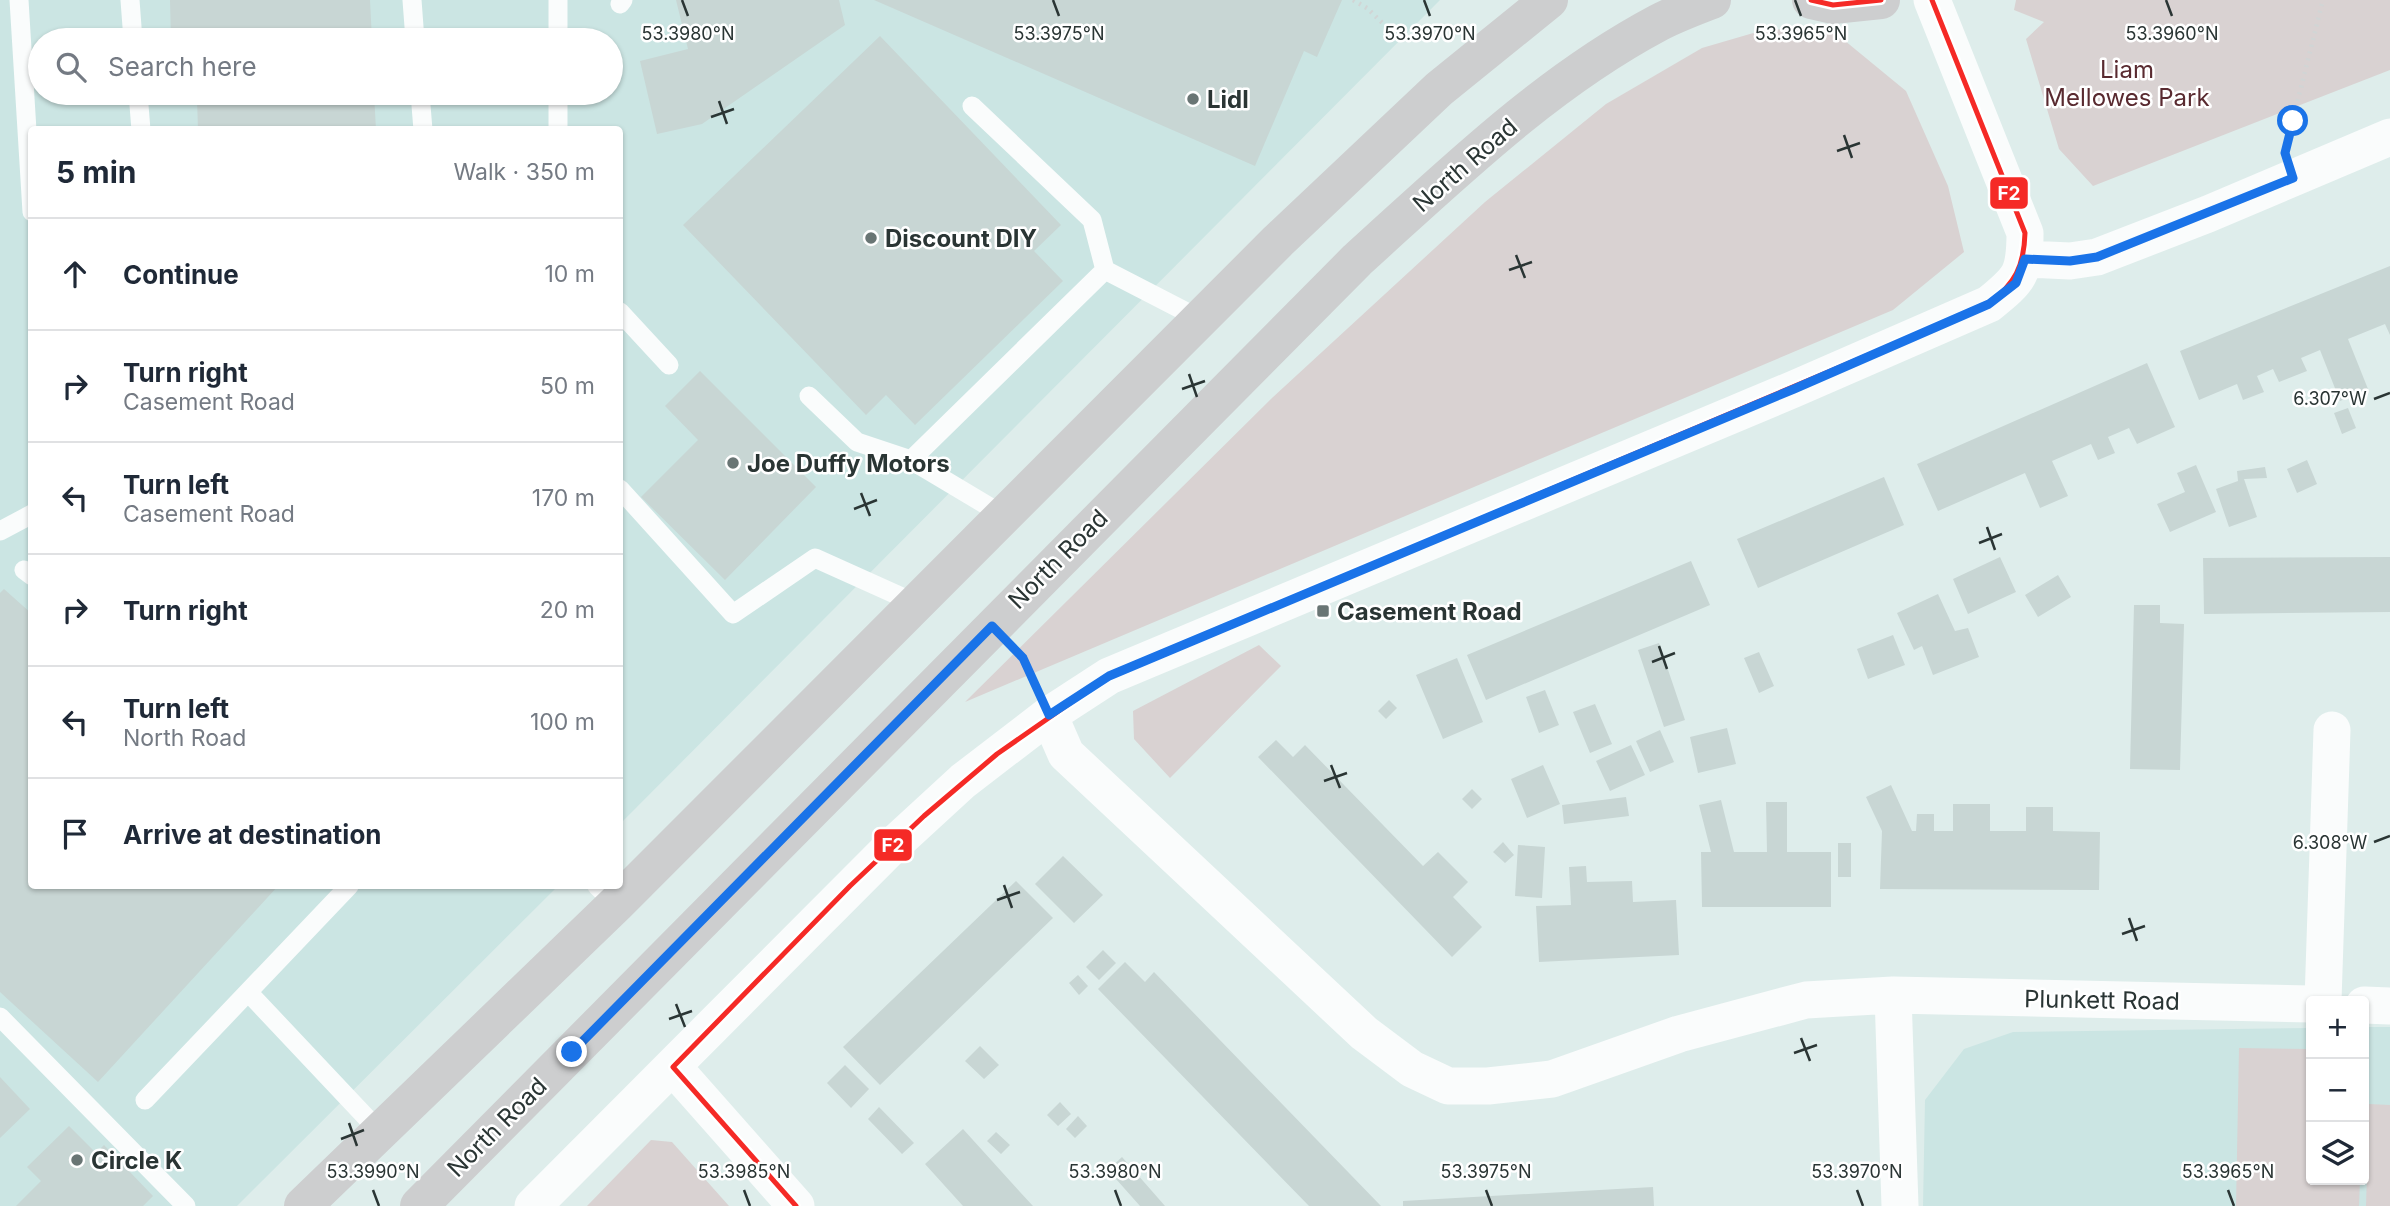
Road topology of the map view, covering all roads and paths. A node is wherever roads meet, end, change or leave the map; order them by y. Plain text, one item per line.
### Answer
1 (19, 0) edge
2 (130, 0) edge
3 (412, 0) edge
4 (558, 0) edge
5 (1353, 0) edge
6 (1549, 0) edge
7 (1712, 0) edge
8 (1811, 0) edge
9 (1881, 0) edge
10 (1932, 0) edge
11 (2323, 0) edge
12 (1361, 2) edge
13 (132, 28) edge
14 (414, 28) edge
15 (558, 28) edge
16 (1399, 39) dead end
17 (139, 105) edge
18 (421, 105) edge
19 (558, 105) edge
20 (972, 106) dead end
21 (141, 126) edge
22 (423, 126) edge
23 (558, 126) edge
24 (2390, 137) edge
25 (28, 147) edge
26 (2293, 178) junction
27 (2025, 259) junction
28 (1105, 270) junction
29 (623, 315) edge
30 (1200, 320) junction
31 (668, 365) dead end
32 (809, 396) dead end
33 (911, 460) junction
34 (623, 492) edge
35 (1003, 515) junction
36 (28, 516) edge
37 (0, 531) edge
38 (915, 603) junction
39 (992, 626) junction
40 (1049, 715) junction
41 (2332, 730) dead end
42 (623, 879) edge
43 (346, 889) edge
44 (606, 895) edge
45 (248, 992) junction
46 (1893, 995) junction
47 (2323, 996) edge
48 (2306, 1004) edge
49 (2369, 1005) edge
50 (2390, 1006) edge
51 (0, 1017) edge
52 (673, 1067) junction
53 (145, 1100) dead end
54 (380, 1132) junction
55 (186, 1206) edge
56 (303, 1206) edge
57 (419, 1206) edge
58 (533, 1206) edge
59 (796, 1206) edge
60 (1900, 1206) edge

1 - 25 lane
2 - 13 lane
3 - 14 lane
4 - 15 lane
5 - 12 path
6 - 30 main road
7 - 39 main road, North Road
8 - 9 main road
10 - 27 street
11 - 26 path
12 - 16 path
17 - 21 lane
18 - 22 lane
19 - 23 lane
20 - 28 lane
24 - 26 street
26 - 27 street
27 - 40 street
28 - 30 lane
28 - 33 lane
29 - 31 lane
30 - 35 main road
32 - 33 lane
33 - 35 lane
34 - 38 lane
35 - 38 main road
36 - 37 lane
38 - 42 main road
39 - 40 path
39 - 57 main road, North Road
40 - 46 street, Plunkett Road
40 - 52 street
41 - 47 street
43 - 45 lane
44 - 54 main road
45 - 53 lane
45 - 54 lane
46 - 48 street, Plunkett Road
46 - 60 street
49 - 50 street
51 - 55 lane
52 - 58 street
52 - 59 street
54 - 56 main road

